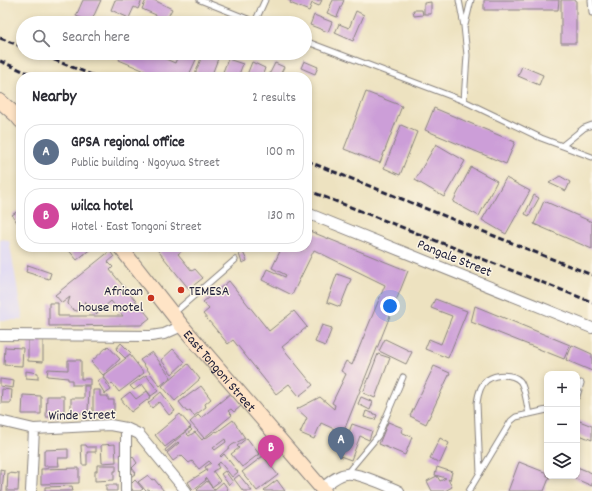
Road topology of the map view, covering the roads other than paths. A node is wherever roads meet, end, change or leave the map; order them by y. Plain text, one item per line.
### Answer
1 (200, 0) edge
2 (265, 0) edge
3 (459, 0) edge
4 (471, 0) edge
5 (591, 0) edge
6 (592, 14) edge
7 (241, 16) edge
8 (259, 16) edge
9 (464, 26) junction
10 (312, 44) edge
11 (0, 101) edge
12 (464, 101) junction
13 (16, 114) edge
14 (592, 126) edge
15 (563, 145) junction
16 (592, 157) edge
17 (312, 215) edge
18 (124, 252) edge
19 (235, 260) dead end
20 (173, 314) junction
21 (182, 326) junction
22 (592, 328) edge
23 (0, 335) edge
24 (403, 376) dead end
25 (581, 383) dead end
26 (580, 386) edge
27 (544, 411) edge
28 (529, 414) junction
29 (0, 421) edge
30 (126, 428) junction
31 (34, 429) junction
32 (480, 473) junction
33 (346, 474) junction
34 (323, 490) edge
35 (31, 491) edge
36 (126, 491) edge
37 (186, 491) edge
38 (399, 491) edge
39 (470, 491) edge

1 - 7 lane
2 - 8 lane
3 - 9 lane
4 - 9 lane
5 - 6 lane
9 - 12 lane
10 - 12 lane
11 - 13 street
12 - 15 lane
14 - 15 lane
15 - 16 lane
17 - 22 street, Pangale Street
18 - 20 street, East Tongoni Street
19 - 20 lane
20 - 21 street, East Tongoni Street
21 - 23 street
21 - 34 street, East Tongoni Street
24 - 33 lane
25 - 26 lane
27 - 28 lane
28 - 32 lane
28 - 32 lane
29 - 31 street, Winde Street
30 - 31 street, Winde Street
30 - 36 street
30 - 37 street, Winde Street
31 - 35 street
32 - 39 lane
33 - 34 street
33 - 38 street

